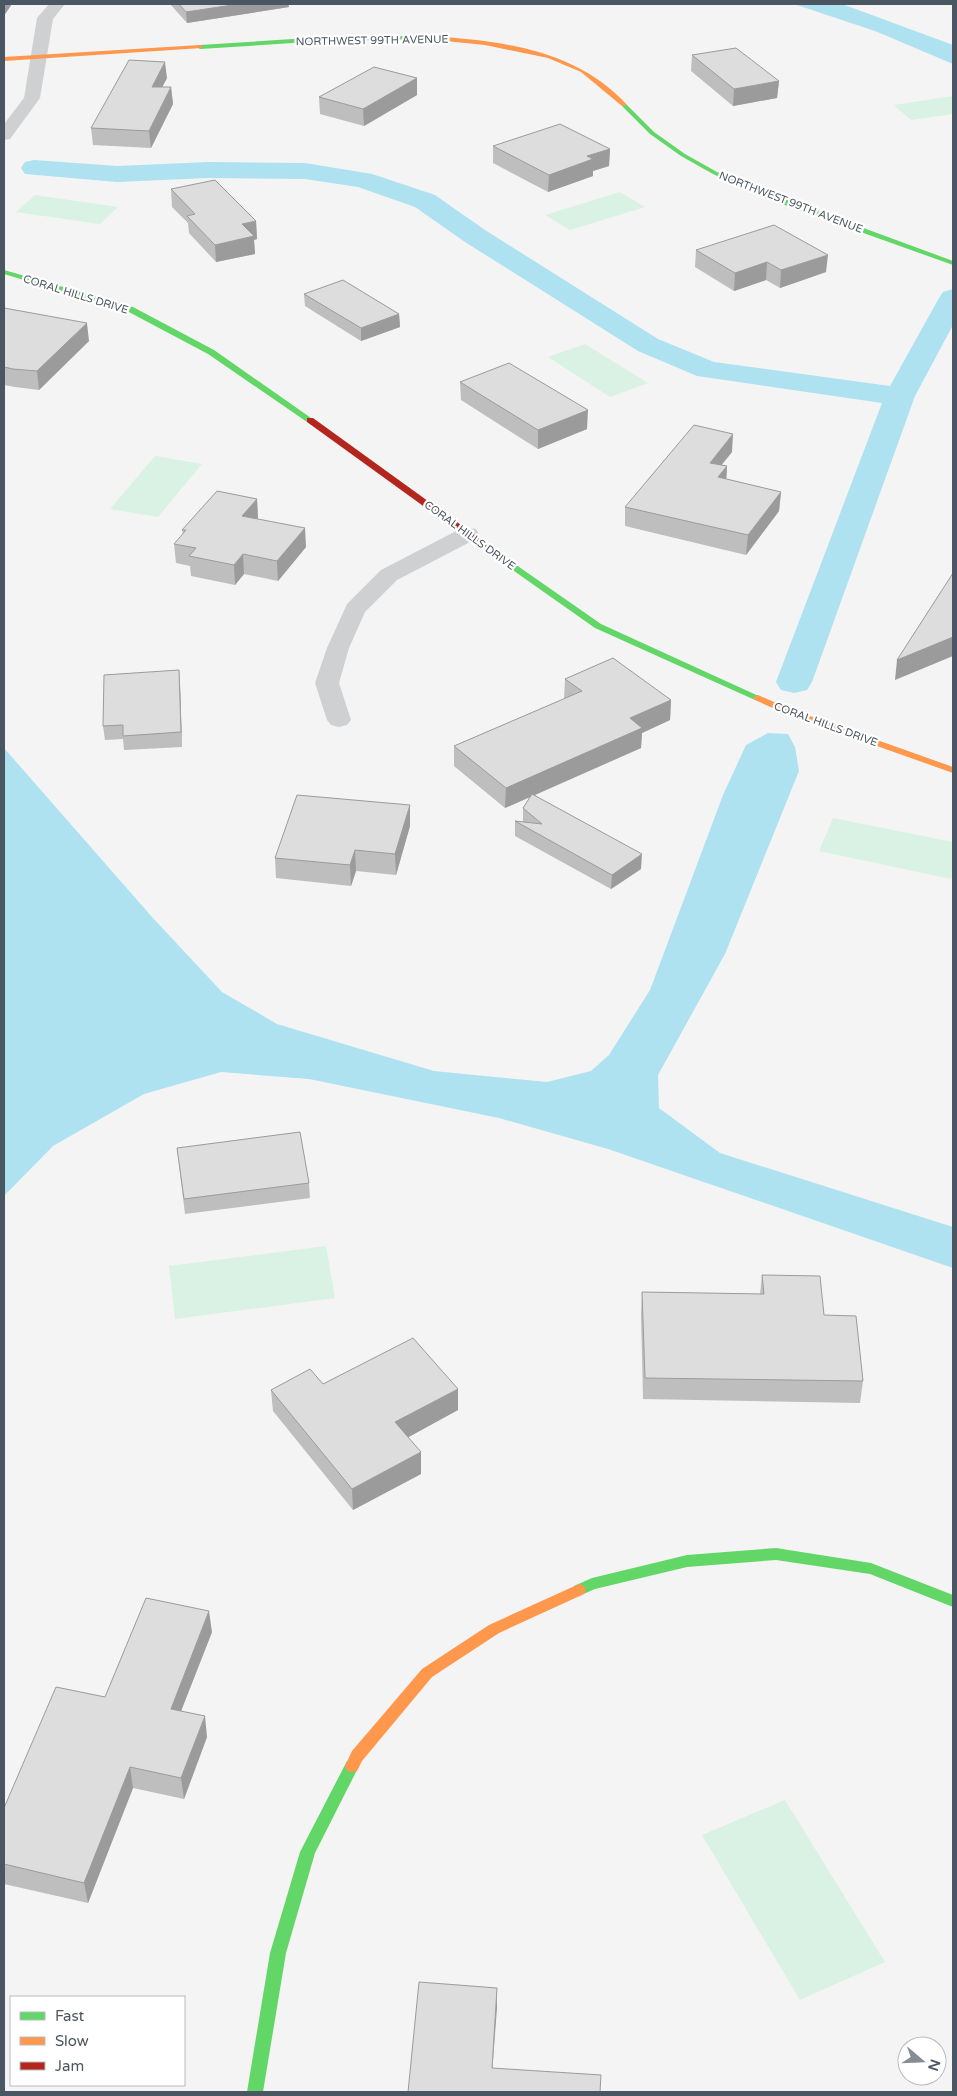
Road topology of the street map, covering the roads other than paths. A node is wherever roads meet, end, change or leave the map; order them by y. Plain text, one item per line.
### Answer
1 (57, 4) edge
2 (39, 58) junction
3 (4, 59) edge
4 (4, 135) edge
5 (953, 263) edge
6 (4, 272) edge
7 (468, 534) junction
8 (339, 720) dead end
9 (953, 770) edge
10 (953, 1601) edge
11 (255, 2092) edge

1 - 2 street
2 - 3 street, NORTHWEST 99TH AVENUE
2 - 4 street
2 - 5 street, NORTHWEST 99TH AVENUE
6 - 7 street, CORAL HILLS DRIVE
7 - 8 street
7 - 9 street, CORAL HILLS DRIVE
10 - 11 street

